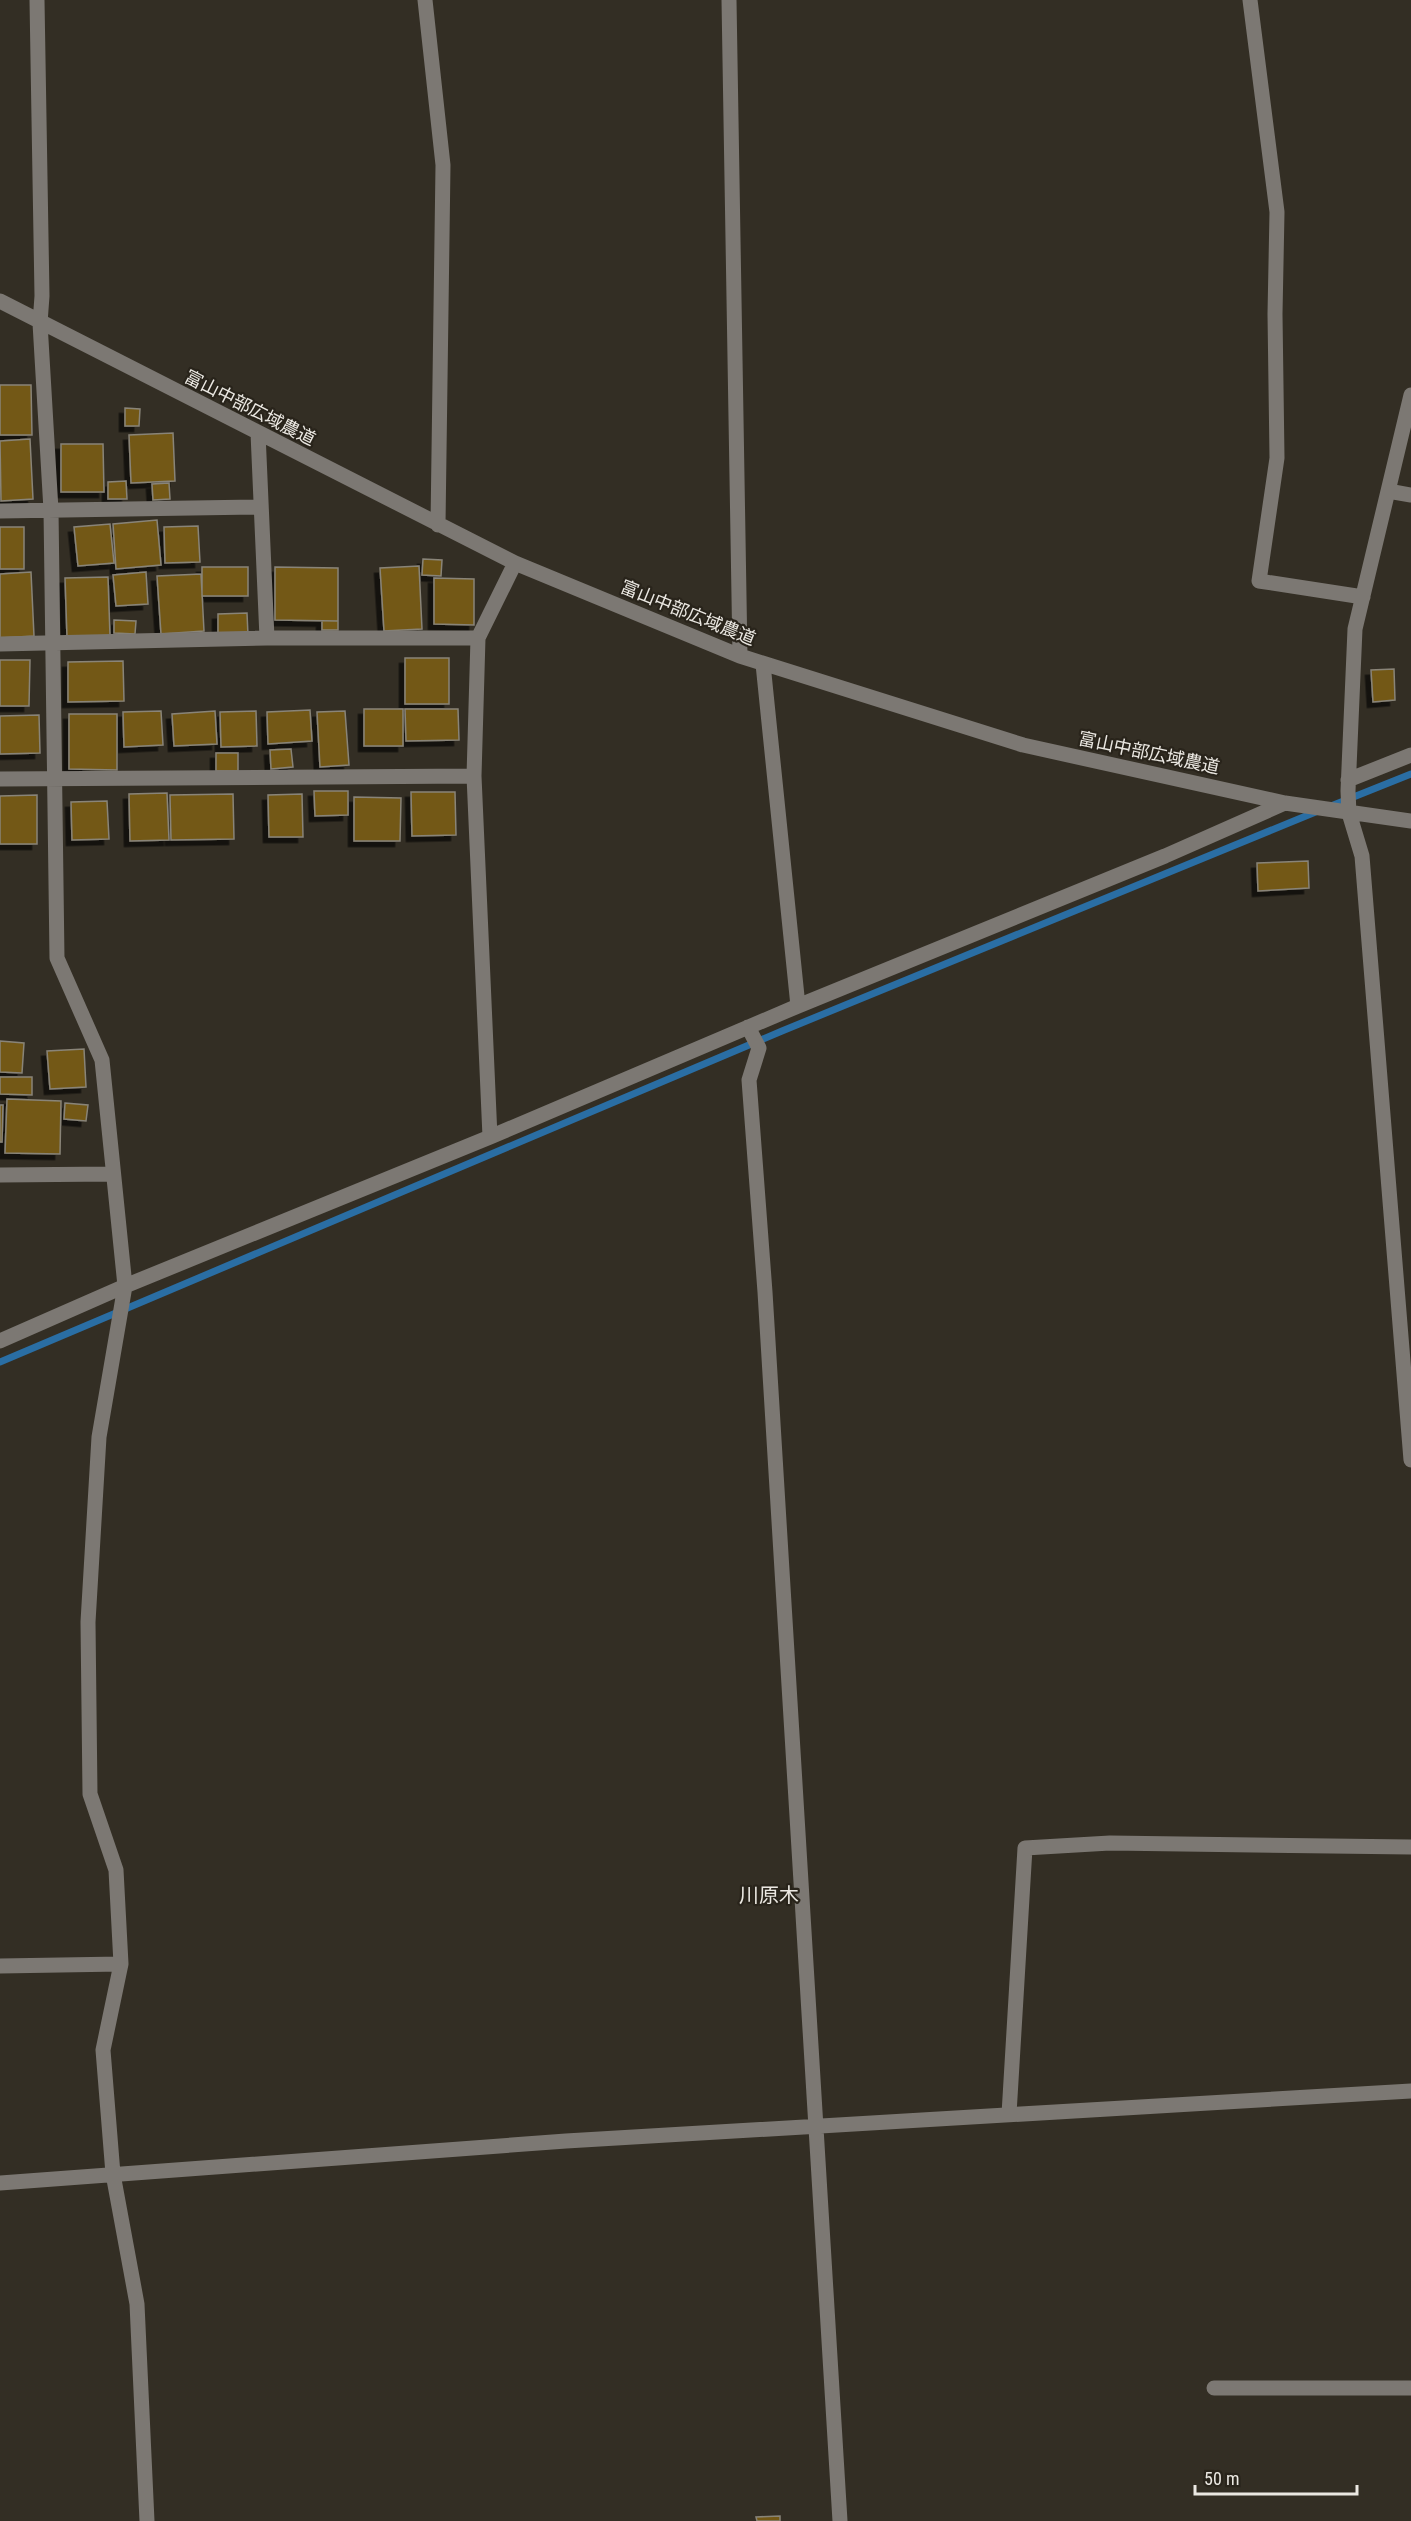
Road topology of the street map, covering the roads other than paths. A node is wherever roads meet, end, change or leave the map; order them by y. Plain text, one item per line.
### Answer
1 (37, 0) edge
2 (425, 0) edge
3 (729, 0) edge
4 (1250, 0) edge
5 (0, 301) edge
6 (40, 323) junction
7 (1411, 395) edge
8 (258, 433) junction
9 (1388, 491) junction
10 (1411, 495) edge
11 (261, 507) junction
12 (51, 510) junction
13 (0, 511) edge
14 (438, 525) junction
15 (515, 563) junction
16 (1363, 597) junction
17 (267, 638) junction
18 (478, 639) junction
19 (54, 643) junction
20 (0, 644) edge
21 (740, 656) junction
22 (763, 664) junction
23 (1411, 755) edge
24 (474, 776) junction
25 (53, 778) junction
26 (0, 779) edge
27 (1348, 780) junction
28 (1285, 803) junction
29 (1349, 813) junction
30 (1411, 821) edge
31 (798, 1006) junction
32 (748, 1027) junction
33 (490, 1137) junction
34 (113, 1174) junction
35 (0, 1175) edge
36 (125, 1286) junction
37 (0, 1341) edge
38 (1411, 1454) edge
39 (1411, 1460) edge
40 (1411, 1847) edge
41 (121, 1964) junction
42 (0, 1966) edge
43 (1411, 2091) edge
44 (1009, 2114) junction
45 (817, 2125) junction
46 (113, 2174) junction
47 (0, 2183) edge
48 (1214, 2388) dead end
49 (1411, 2388) edge
50 (147, 2521) edge
51 (840, 2521) edge

1 - 6 street
2 - 14 street
3 - 21 street
4 - 16 street
5 - 6 street, 富山中部広域農道
6 - 8 street, 富山中部広域農道
6 - 12 street
7 - 9 street
8 - 11 street
8 - 14 street, 富山中部広域農道
9 - 10 street
9 - 16 street
11 - 12 street
11 - 17 street
12 - 13 street
12 - 19 street
14 - 15 street, 富山中部広域農道
15 - 18 street
15 - 21 street, 富山中部広域農道
16 - 27 street
17 - 18 street
17 - 19 street
18 - 24 street
19 - 20 street
19 - 25 street
21 - 22 street, 富山中部広域農道
22 - 28 street, 富山中部広域農道
22 - 31 street
23 - 27 street
24 - 25 street
24 - 33 street
25 - 26 street
25 - 34 street
27 - 29 street
28 - 29 street, 富山中部広域農道
28 - 31 street
29 - 30 street, 富山中部広域農道
29 - 38 street
31 - 32 street
32 - 33 street
32 - 45 street
33 - 36 street
34 - 35 street
34 - 36 street
36 - 37 street
36 - 41 street
38 - 39 street
40 - 44 street
41 - 42 street
41 - 46 street
43 - 44 street
44 - 45 street
45 - 46 street
45 - 51 street
46 - 47 street
46 - 50 street
48 - 49 street

